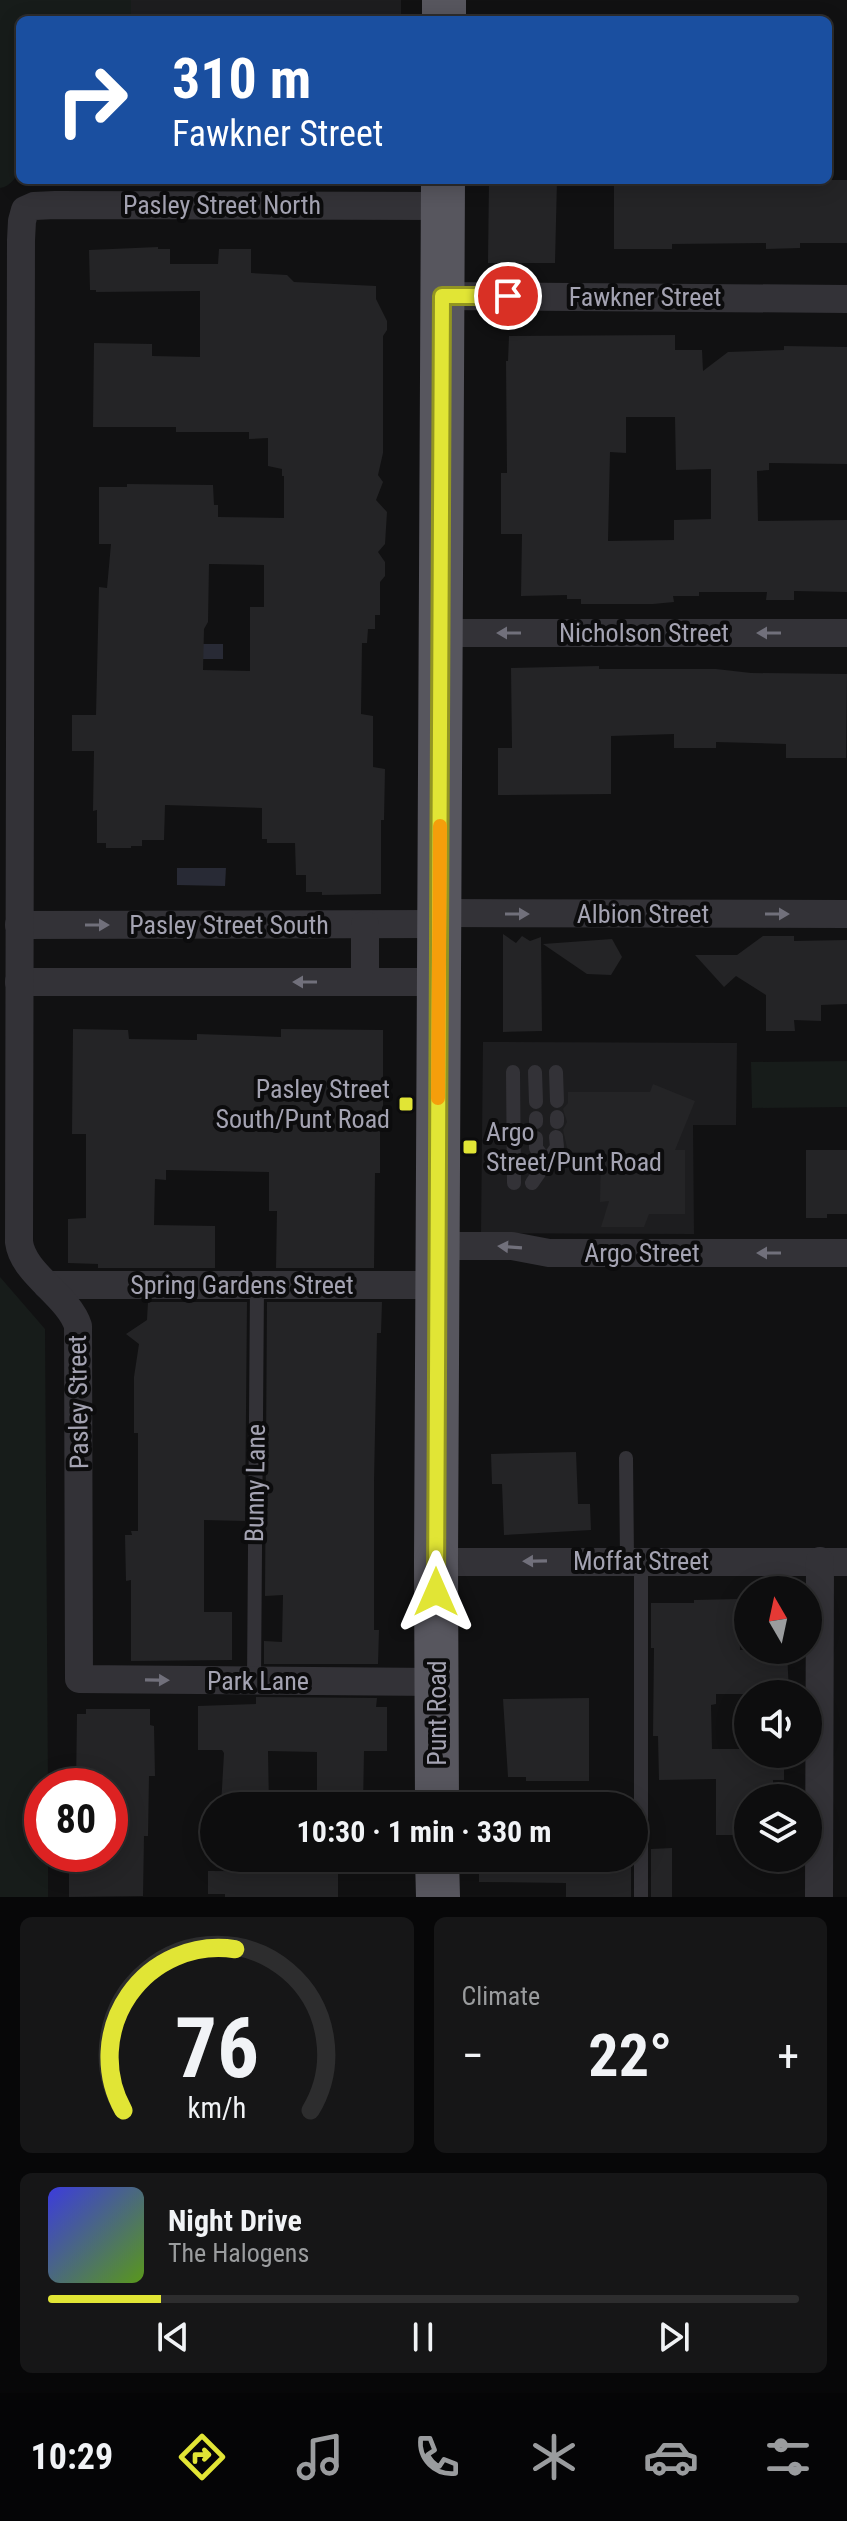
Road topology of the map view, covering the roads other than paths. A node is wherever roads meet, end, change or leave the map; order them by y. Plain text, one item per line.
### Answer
1 (443, 193) edge
2 (22, 233) joint
3 (442, 296) junction
4 (847, 299) edge
5 (440, 633) junction
6 (847, 633) edge
7 (847, 914) edge
8 (439, 919) junction
9 (19, 925) junction
10 (365, 925) junction
11 (19, 982) junction
12 (365, 982) junction
13 (439, 982) junction
14 (513, 1072) dead end
15 (535, 1072) dead end
16 (556, 1072) dead end
17 (557, 1101) dead end
18 (536, 1102) dead end
19 (556, 1137) dead end
20 (536, 1138) dead end
21 (545, 1160) junction
22 (514, 1183) dead end
23 (532, 1183) dead end
24 (847, 1253) edge
25 (437, 1266) junction
26 (47, 1285) junction
27 (257, 1285) junction
28 (626, 1458) dead end
29 (634, 1560) junction
30 (436, 1562) junction
31 (833, 1562) edge
32 (79, 1679) joint
33 (254, 1681) junction
34 (437, 1682) junction
35 (437, 1792) edge
36 (437, 1872) edge
37 (438, 1897) edge
38 (641, 1897) edge
39 (819, 1897) edge

1 - 2 street, Pasley Street North
1 - 3 highway, Punt Road
2 - 9 street, Pasley Street
3 - 4 street, Fawkner Street
3 - 5 highway, Punt Road
6 -> 5 street, Nicholson Street
5 - 8 highway, Punt Road
8 -> 7 street, Albion Street
8 - 10 street, Pasley Street South
8 - 13 highway, Punt Road
9 -> 10 street, Pasley Street South
9 - 11 street, Pasley Street
10 - 12 street
12 -> 11 street
11 - 26 street, Pasley Street
12 - 13 street
13 - 25 highway, Punt Road
14 - 22 lane
15 - 18 lane
16 - 17 lane
19 - 21 lane
20 - 21 lane
21 - 23 lane
24 -> 25 street, Argo Street
25 - 27 street, Spring Gardens Street
25 - 30 highway, Punt Road
26 - 27 street, Spring Gardens Street
26 - 32 street, Pasley Street
27 - 33 lane, Bunny Lane
28 - 29 lane
29 -> 30 street, Moffat Street
29 - 31 street, Moffat Street
29 - 38 lane
30 - 34 highway, Punt Road
31 - 39 street
32 -> 33 street, Park Lane
33 - 34 street, Park Lane
34 - 35 highway, Punt Road
36 - 37 highway

